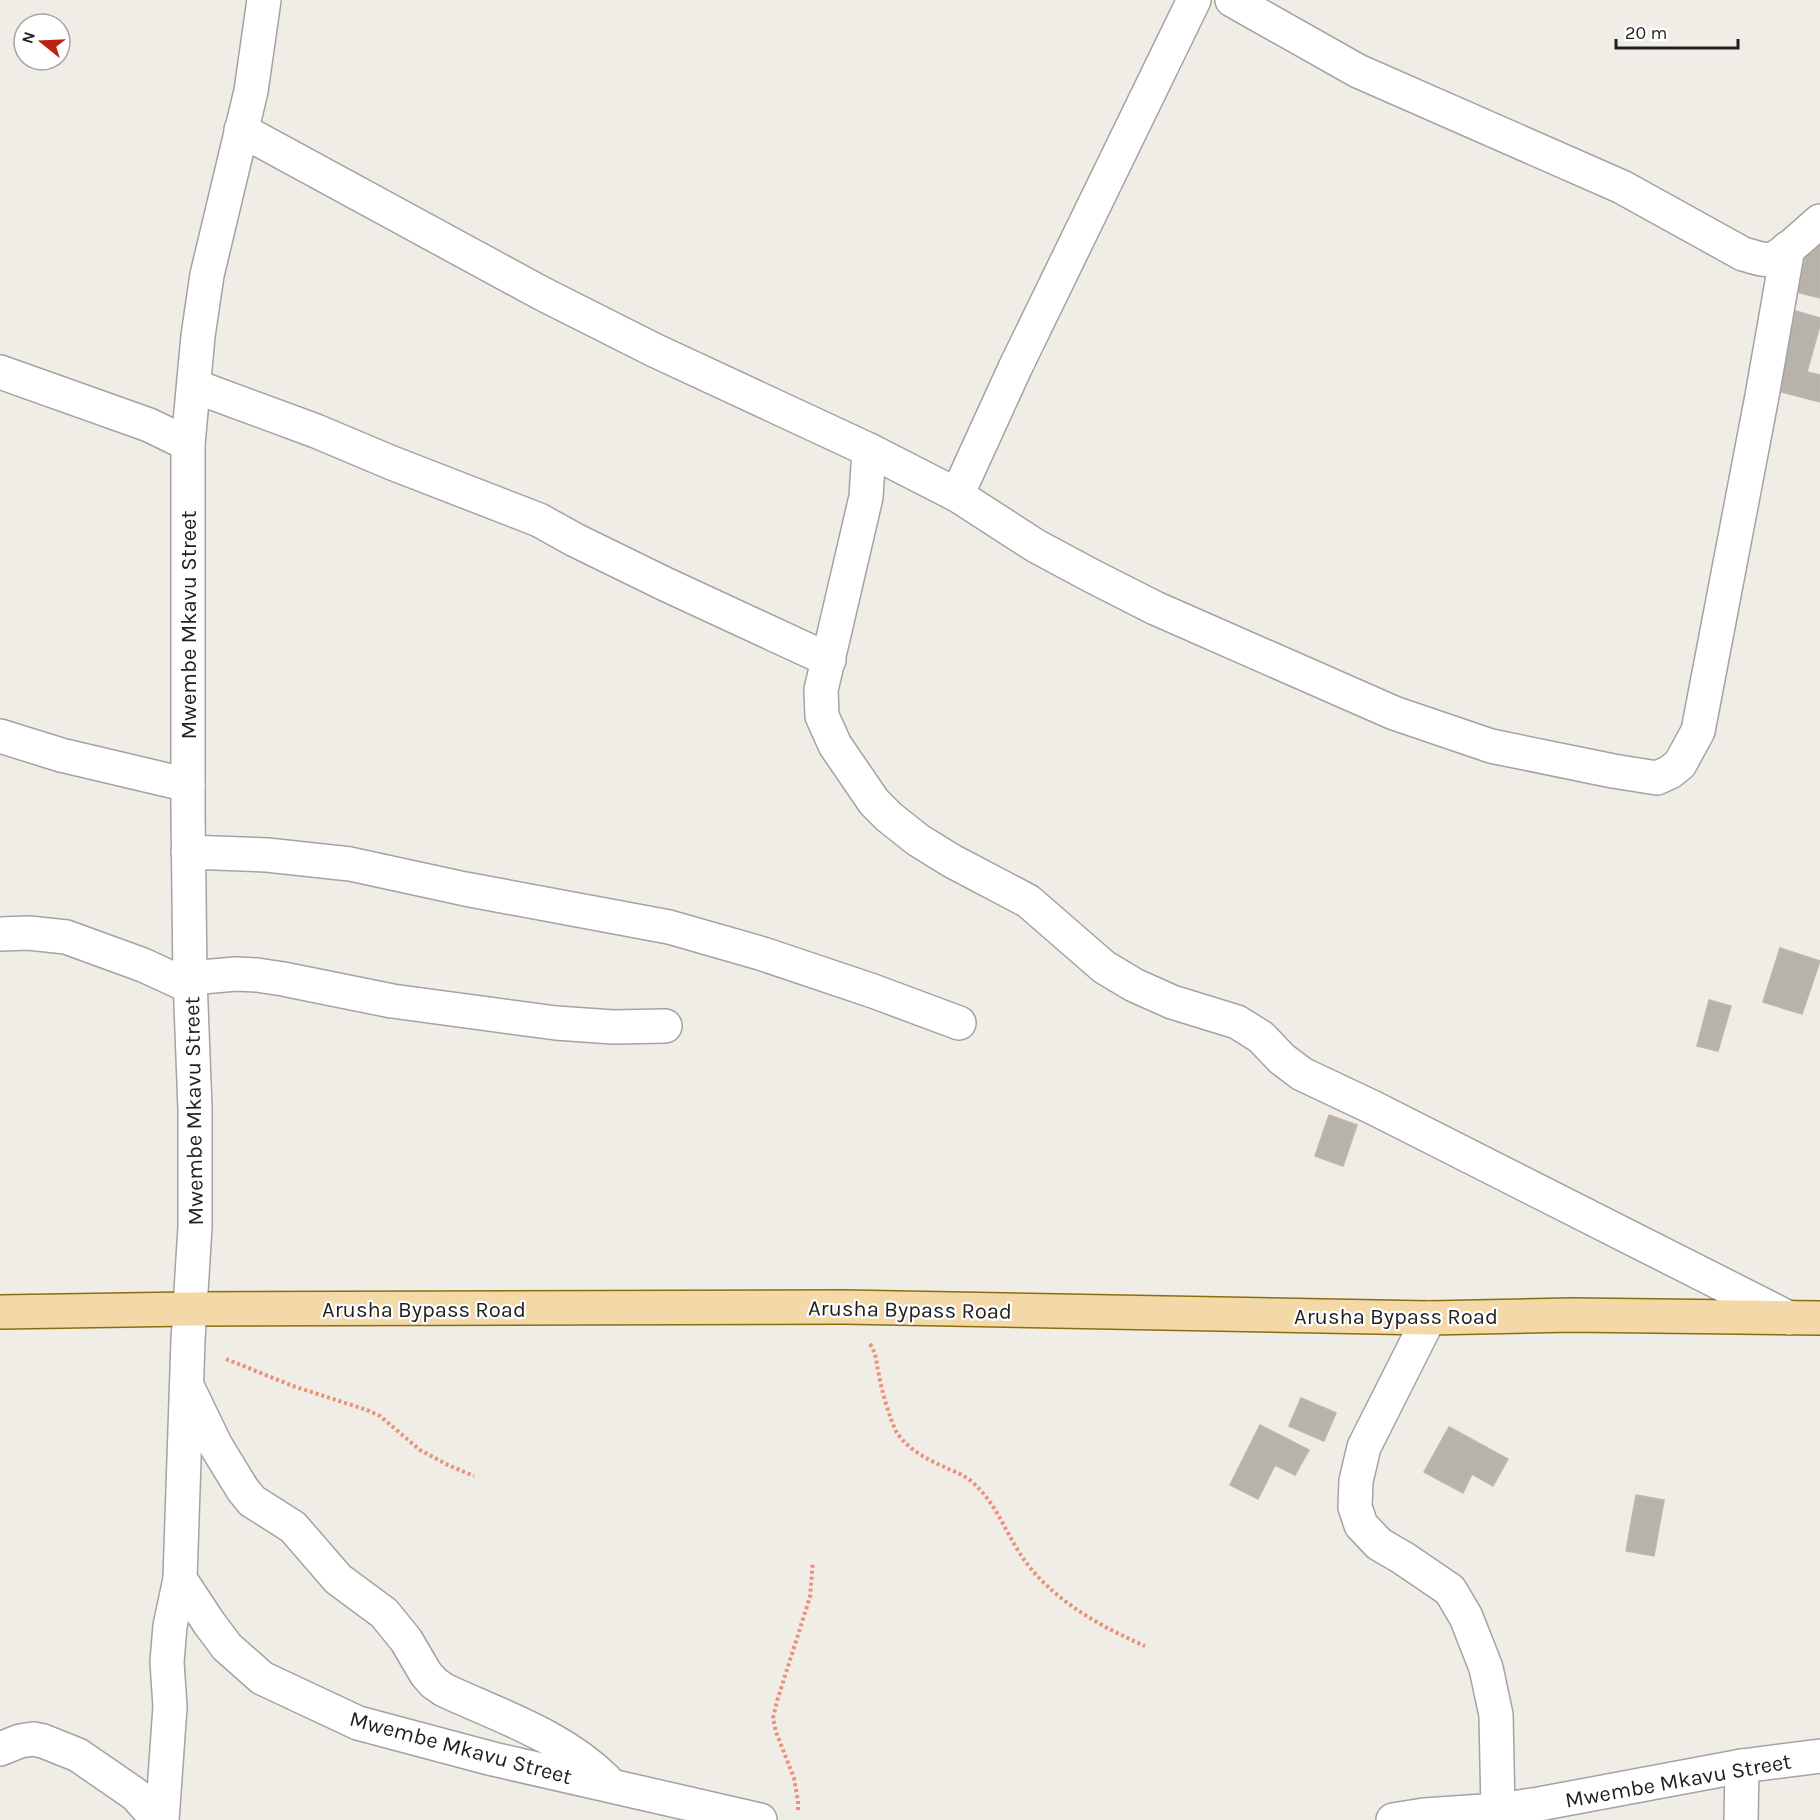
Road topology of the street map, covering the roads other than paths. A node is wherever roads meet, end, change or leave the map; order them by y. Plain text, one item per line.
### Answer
1 (264, 0) edge
2 (1194, 0) edge
3 (1232, 0) edge
4 (241, 130) junction
5 (1820, 221) edge
6 (1788, 248) junction
7 (0, 372) edge
8 (194, 386) junction
9 (188, 444) junction
10 (869, 450) junction
11 (957, 495) junction
12 (829, 660) junction
13 (0, 736) edge
14 (188, 785) junction
15 (188, 852) junction
16 (0, 934) edge
17 (191, 983) junction
18 (959, 1023) dead end
19 (664, 1026) dead end
20 (0, 1311) edge
21 (1429, 1318) junction
22 (1805, 1318) edge
23 (189, 1325) junction
24 (186, 1384) junction
25 (180, 1579) junction
26 (0, 1749) edge
27 (1820, 1756) edge
28 (1743, 1766) junction
29 (612, 1786) junction
30 (1498, 1810) junction
31 (1540, 1812) edge
32 (160, 1820) edge
33 (760, 1820) edge
34 (1393, 1820) edge
35 (1741, 1820) edge

1 - 4 street, Mwembe Mkavu Street
2 - 11 street
3 - 6 street
4 - 8 street, Mwembe Mkavu Street
4 - 10 street
5 - 6 street
6 - 11 street
7 - 9 street
8 - 9 street, Mwembe Mkavu Street
8 - 12 street
9 - 14 street, Mwembe Mkavu Street
10 - 11 street
10 - 12 street
12 - 22 street
13 - 14 street
14 - 15 street, Mwembe Mkavu Street
15 - 17 street, Mwembe Mkavu Street
15 - 18 street
16 - 17 street
17 - 19 street
17 - 23 street, Mwembe Mkavu Street
20 - 23 main road, Arusha Bypass Road
21 - 22 main road, Arusha Bypass Road
21 - 23 main road, Arusha Bypass Road
21 - 30 street
23 - 24 street, Mwembe Mkavu Street
24 - 25 street, Mwembe Mkavu Street
24 - 29 street
25 - 29 street, Mwembe Mkavu Street
25 - 32 street
26 - 32 street
27 - 28 street, Mwembe Mkavu Street
28 - 31 street, Mwembe Mkavu Street
28 - 35 street
29 - 33 street, Mwembe Mkavu Street
30 - 31 street, Mwembe Mkavu Street
30 - 34 street, Mwembe Mkavu Street

